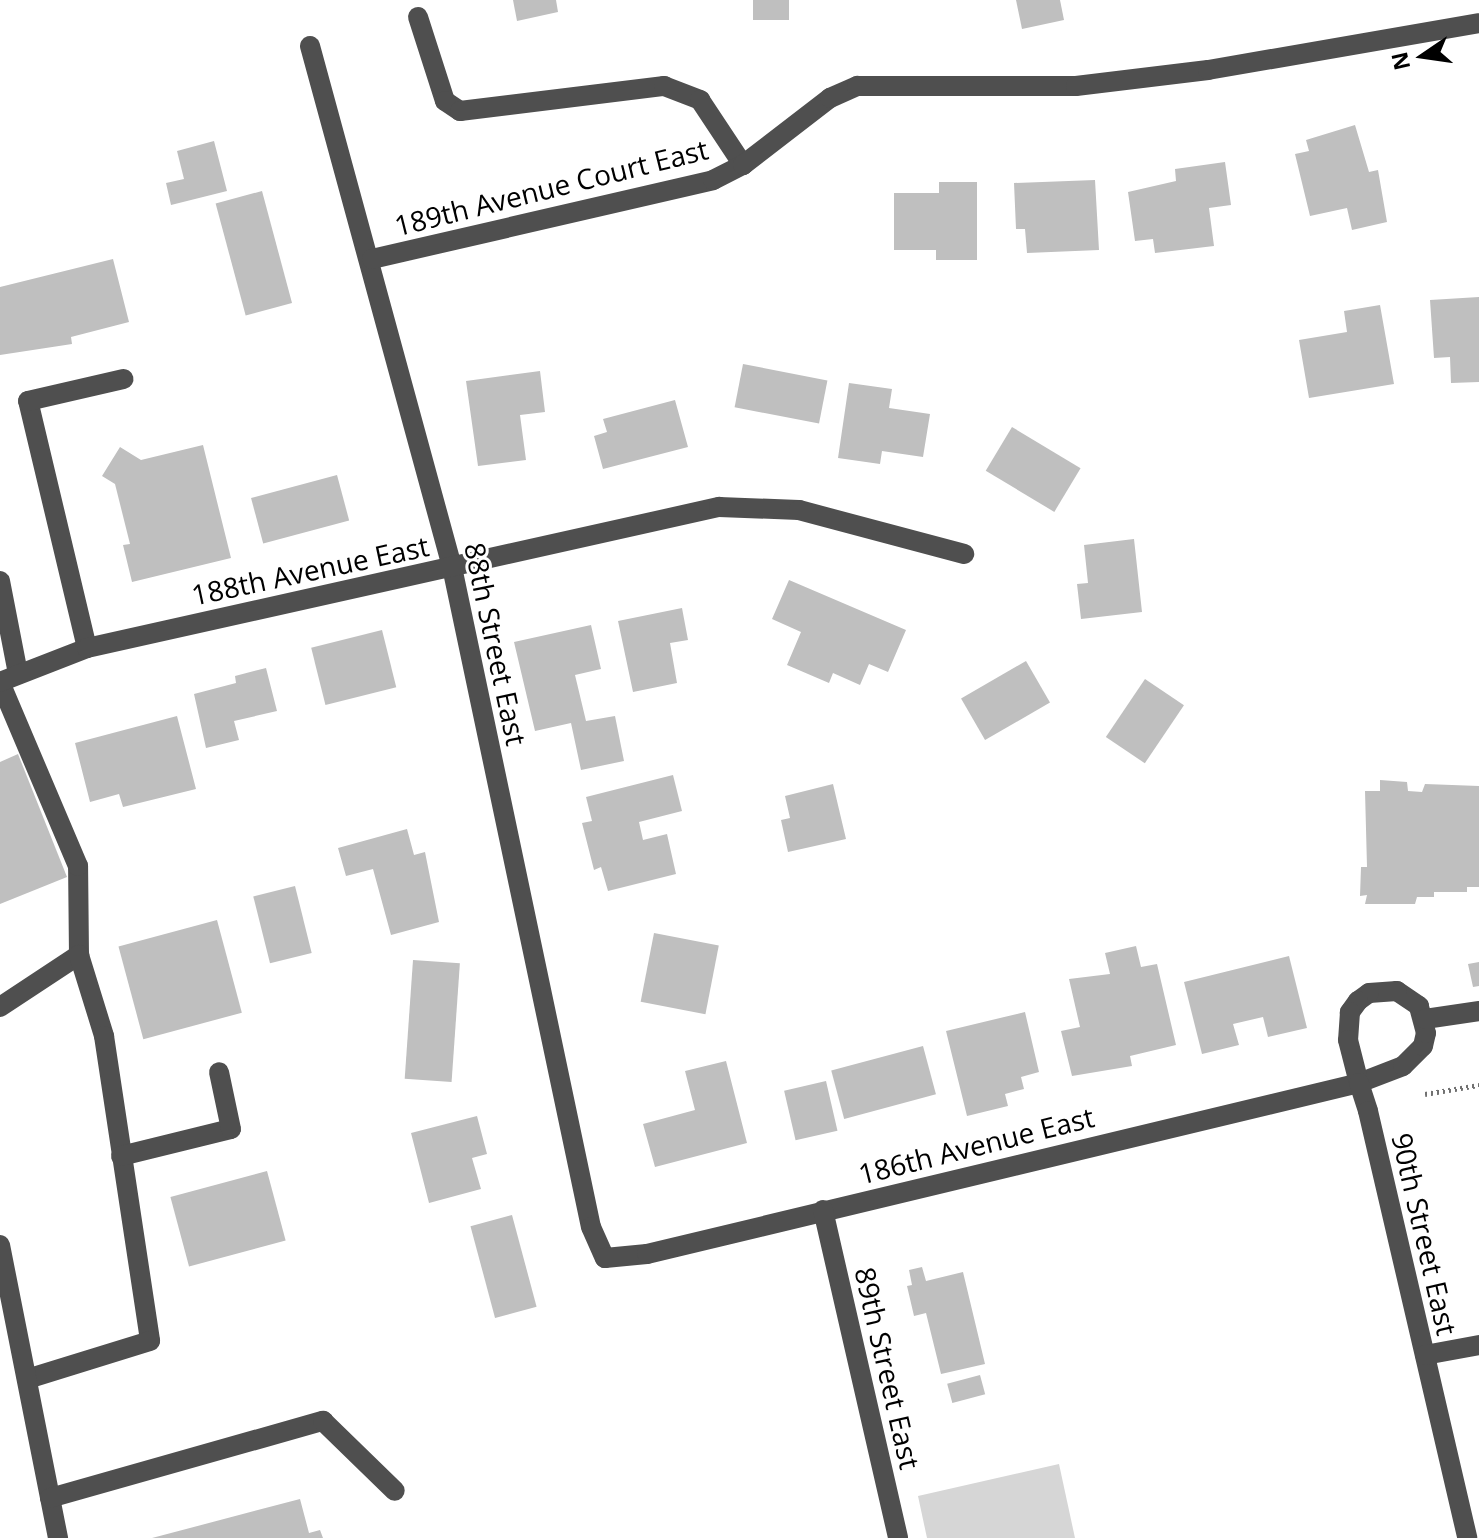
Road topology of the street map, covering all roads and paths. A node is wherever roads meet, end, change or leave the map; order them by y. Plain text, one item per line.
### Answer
1 (418, 17) dead end
2 (1479, 23) edge
3 (310, 46) dead end
4 (743, 165) junction
5 (372, 259) junction
6 (123, 379) dead end
7 (964, 554) dead end
8 (452, 567) junction
9 (0, 581) edge
10 (87, 648) junction
11 (9, 678) edge
12 (79, 955) junction
13 (0, 1007) edge
14 (1479, 1011) edge
15 (1425, 1019) junction
16 (219, 1072) dead end
17 (1359, 1083) junction
18 (1479, 1085) edge
19 (1425, 1094) dead end
20 (121, 1156) junction
21 (823, 1210) junction
22 (0, 1245) edge
23 (605, 1258) joint
24 (1479, 1345) edge
25 (1425, 1355) junction
26 (27, 1379) junction
27 (395, 1491) dead end
28 (50, 1498) junction
29 (1479, 1536) edge
30 (58, 1538) edge
31 (898, 1538) edge
32 (1467, 1538) edge

1 - 4 street
2 - 4 street, 189th Avenue Court East
3 - 5 street, 88th Street East
4 - 5 street, 189th Avenue Court East
5 - 8 street, 88th Street East
6 - 10 street
7 - 8 street, 188th Avenue East
8 - 10 street, 188th Avenue East
8 - 23 street, 88th Street East
9 - 11 street
10 - 11 street, 188th Avenue East
11 - 12 street
12 - 13 street
12 - 20 street
14 - 15 street
15 - 17 street
15 - 17 street
16 - 20 street
17 - 21 street, 186th Avenue East
17 - 25 street, 90th Street East
18 - 19 path
20 - 26 street
21 - 23 street, 186th Avenue East
21 - 31 street, 89th Street East
22 - 26 street
24 - 25 street
25 - 32 street, 90th Street East
26 - 28 street
27 - 28 street
28 - 30 street
29 - 32 street

